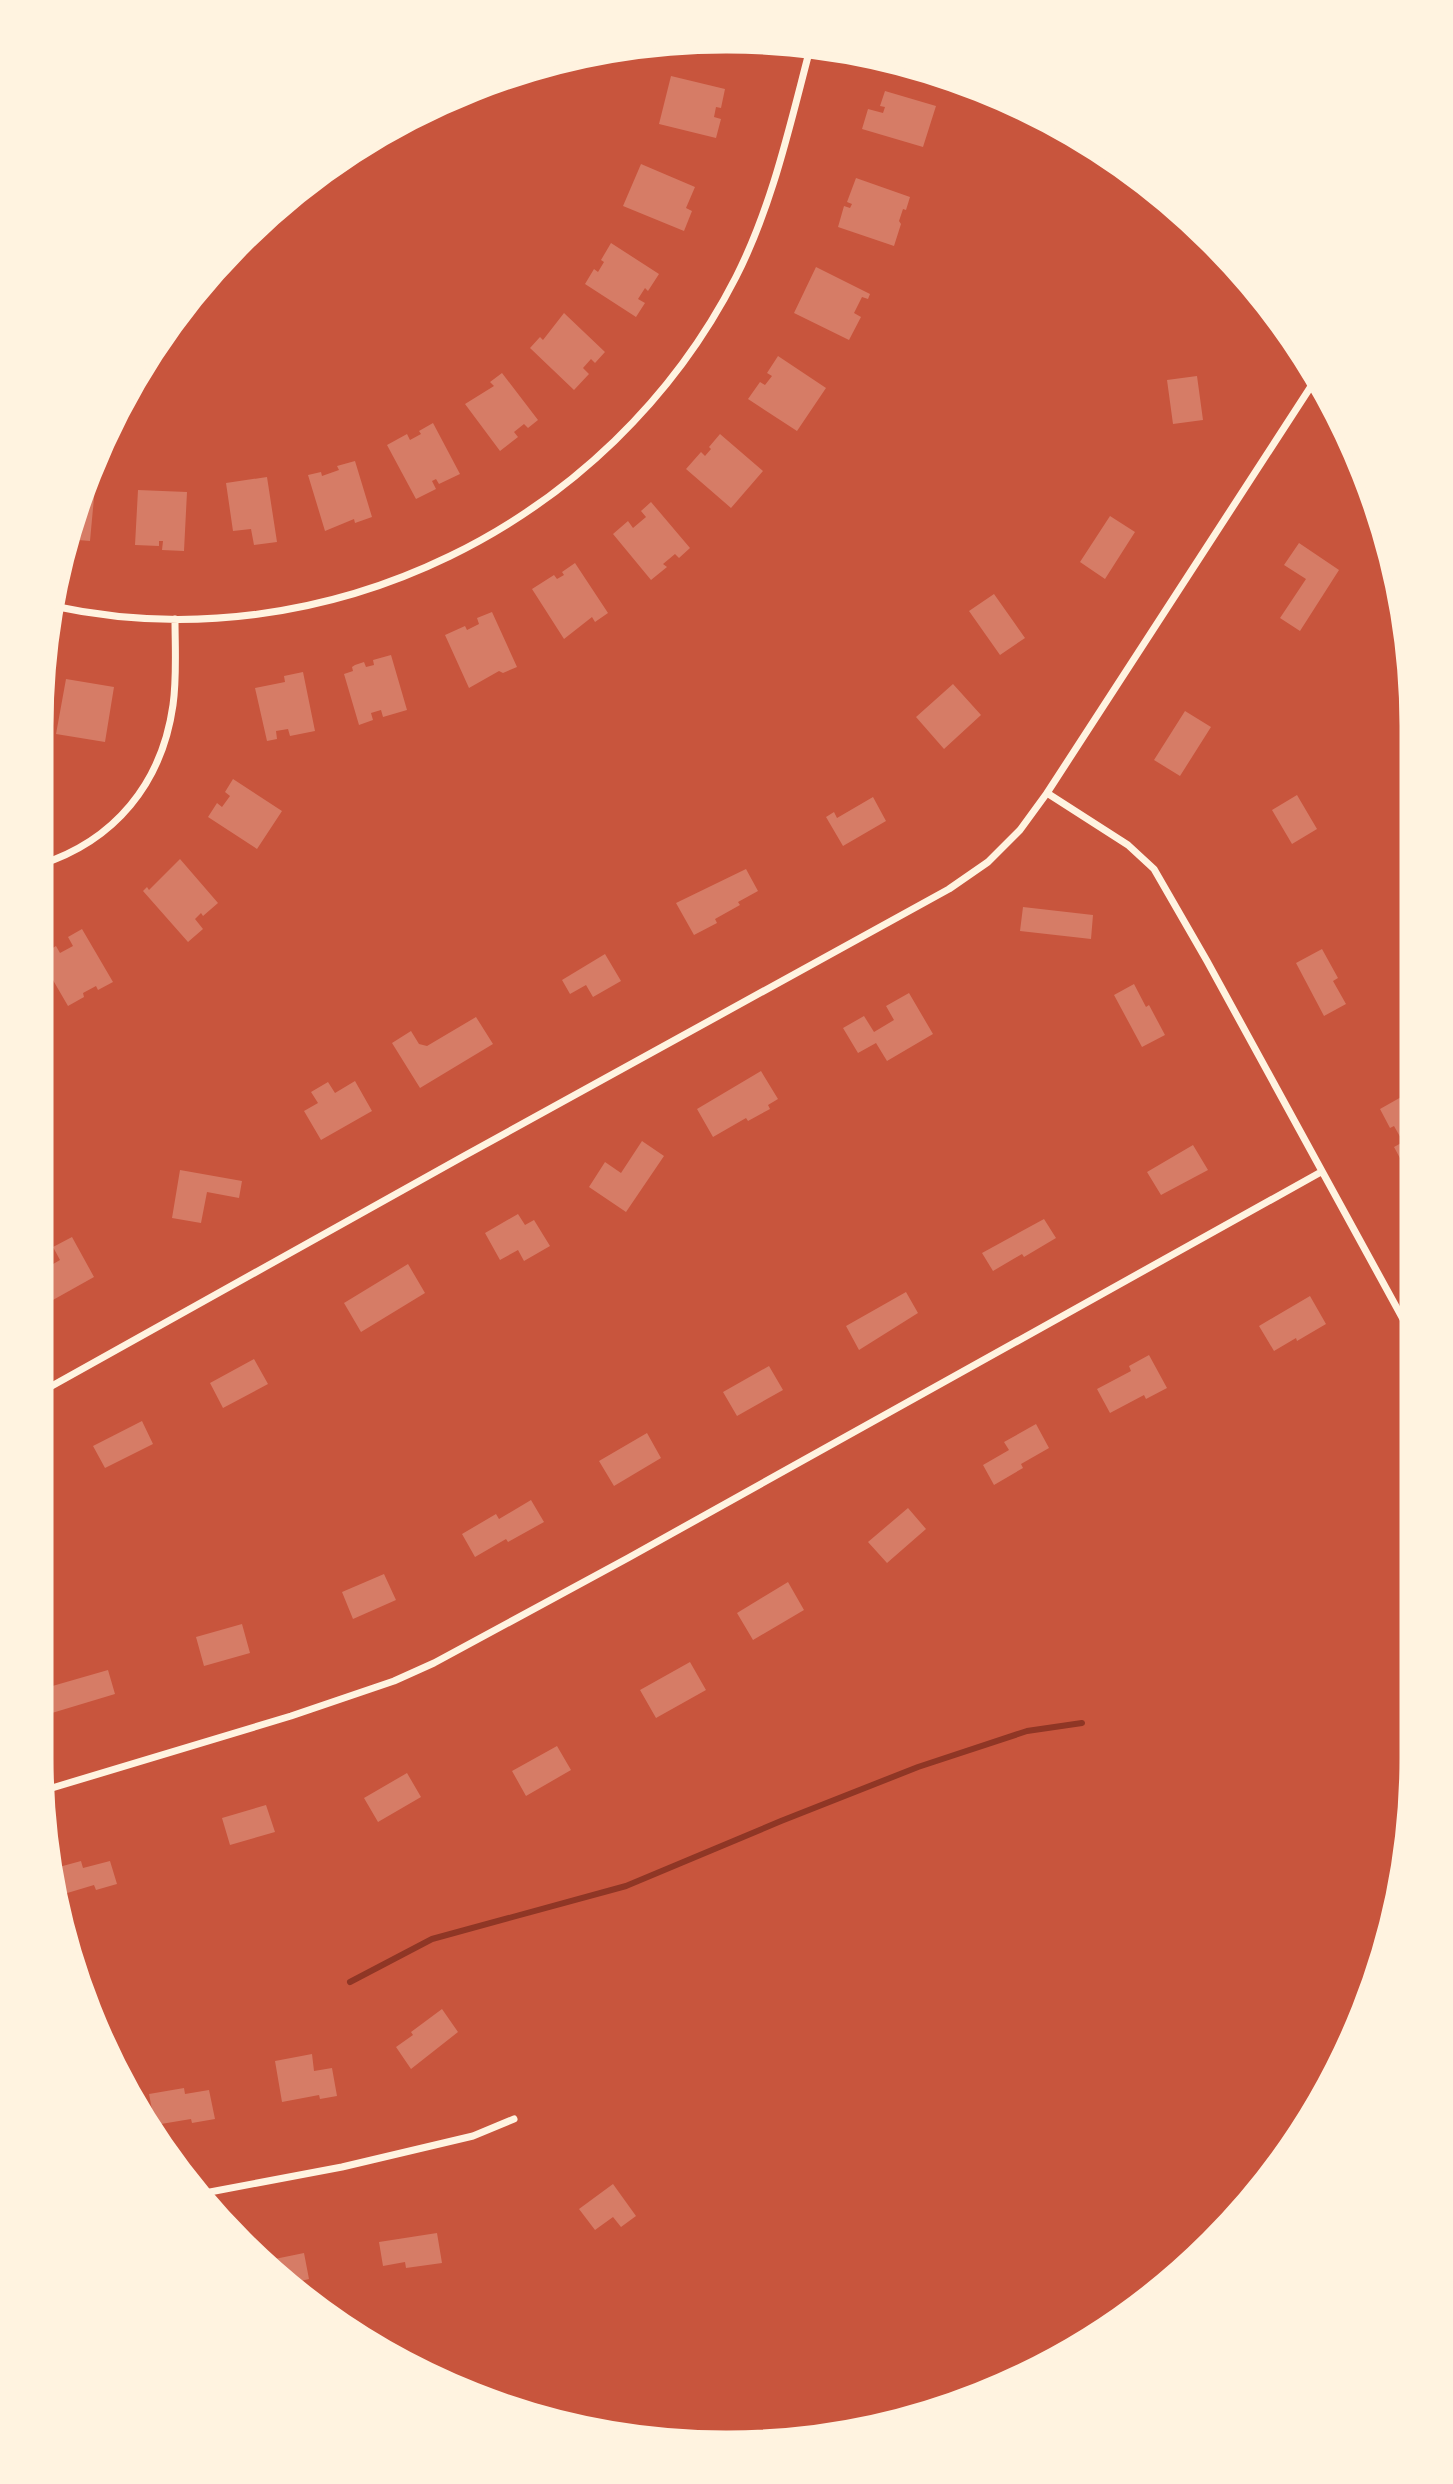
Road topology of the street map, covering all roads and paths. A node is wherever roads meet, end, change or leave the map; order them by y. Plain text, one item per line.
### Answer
1 (809, 54) edge
2 (1312, 386) edge
3 (60, 607) edge
4 (175, 619) junction
5 (1047, 793) junction
6 (49, 862) edge
7 (1321, 1172) junction
8 (1404, 1321) edge
9 (49, 1388) edge
10 (50, 1789) edge
11 (513, 2119) dead end
12 (207, 2192) edge

1 - 4 street
2 - 5 street
3 - 4 street
4 - 6 street
5 - 7 street
5 - 9 street
7 - 8 street
7 - 10 street
11 - 12 street

